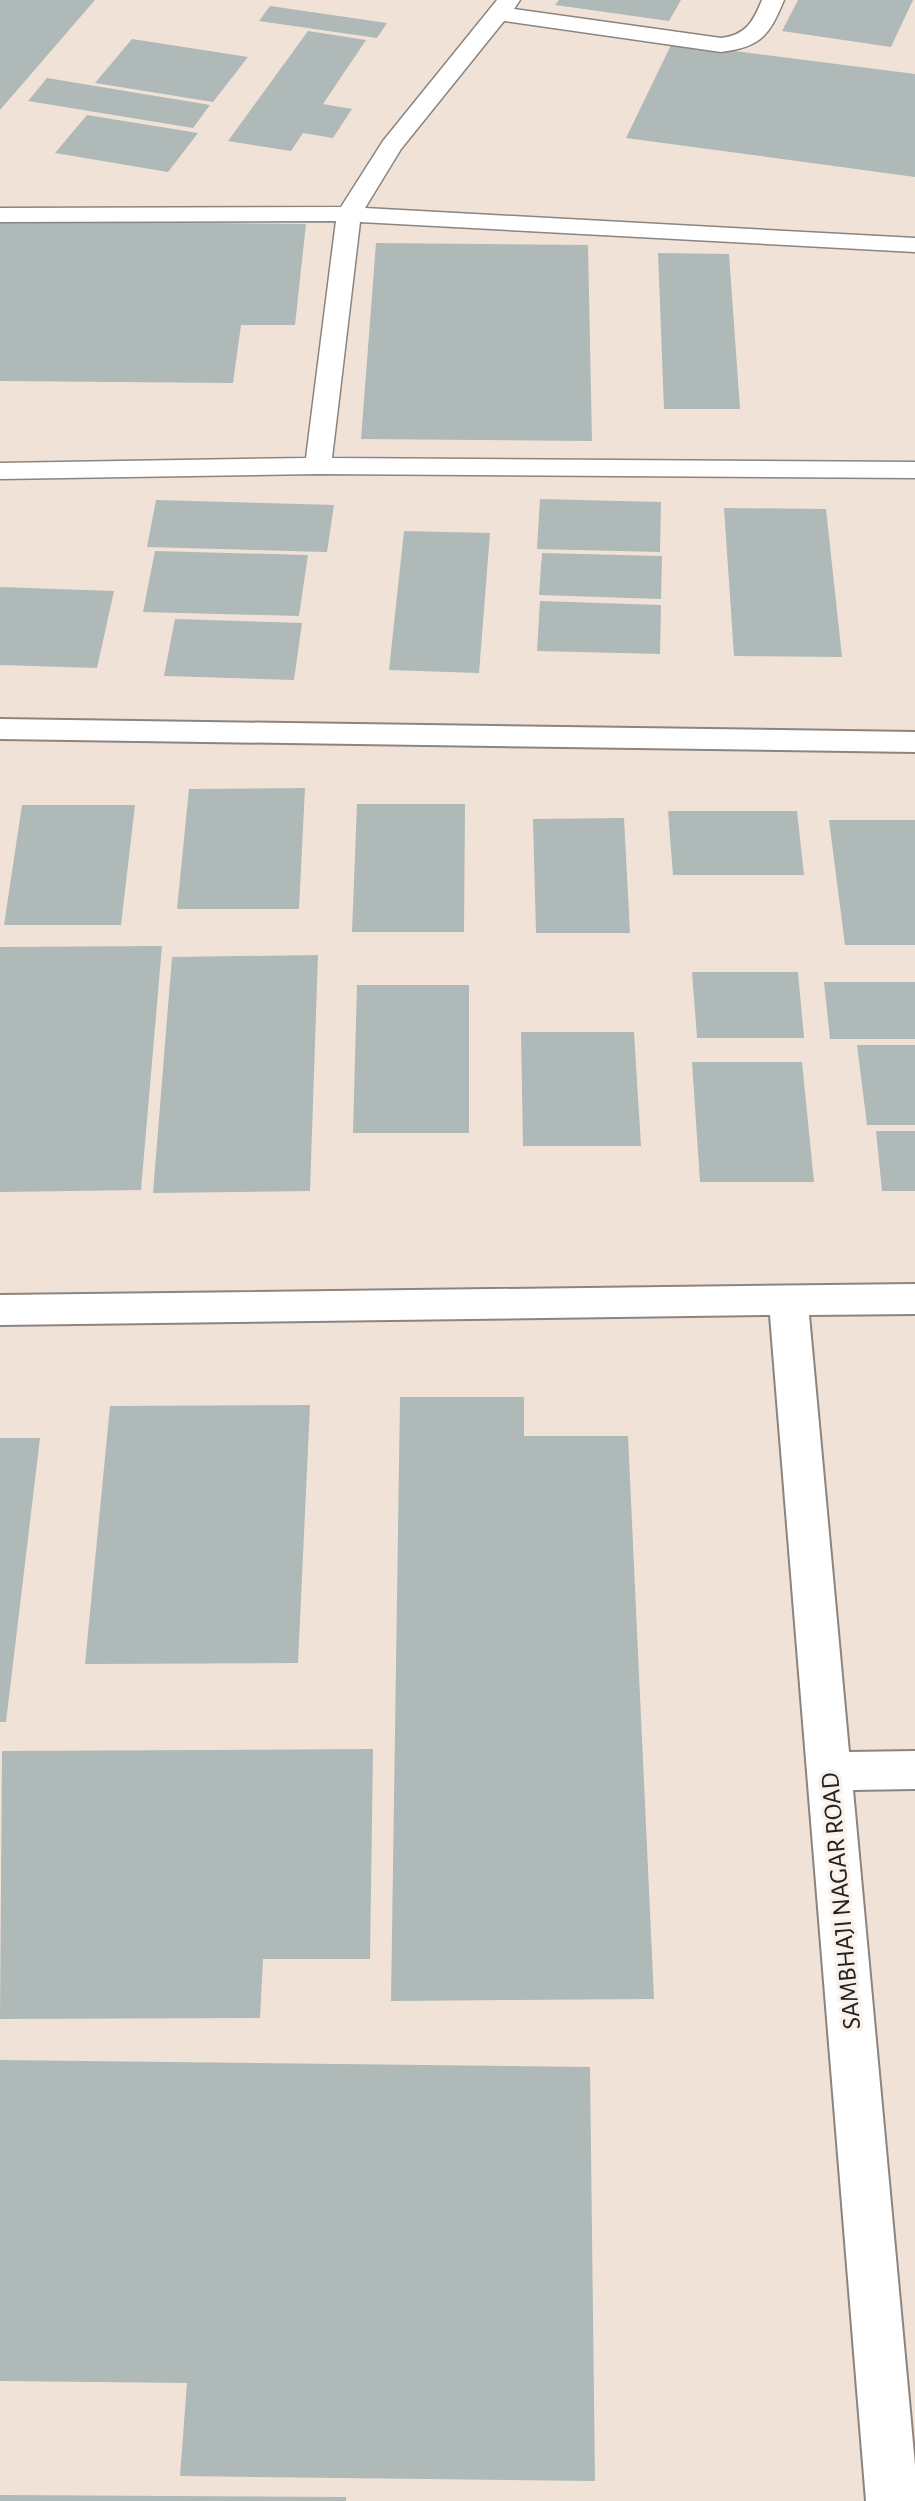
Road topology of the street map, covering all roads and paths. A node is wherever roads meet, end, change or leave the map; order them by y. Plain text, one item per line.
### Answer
1 (773, 0) edge
2 (503, 7) edge
3 (349, 214) junction
4 (0, 215) edge
5 (915, 245) edge
6 (318, 466) junction
7 (915, 470) edge
8 (0, 471) edge
9 (0, 729) edge
10 (915, 742) edge
11 (915, 1298) edge
12 (788, 1300) junction
13 (0, 1310) edge
14 (915, 1770) edge
15 (829, 1772) junction
16 (892, 2501) edge

1 - 2 lane
2 - 3 lane
3 - 4 lane
3 - 5 lane
3 - 6 lane
6 - 7 lane
6 - 8 lane
9 - 10 street
11 - 12 street
12 - 13 street
12 - 15 street, SAMBHAJI NAGAR ROAD
14 - 15 street
15 - 16 street, SAMBHAJI NAGAR ROAD

